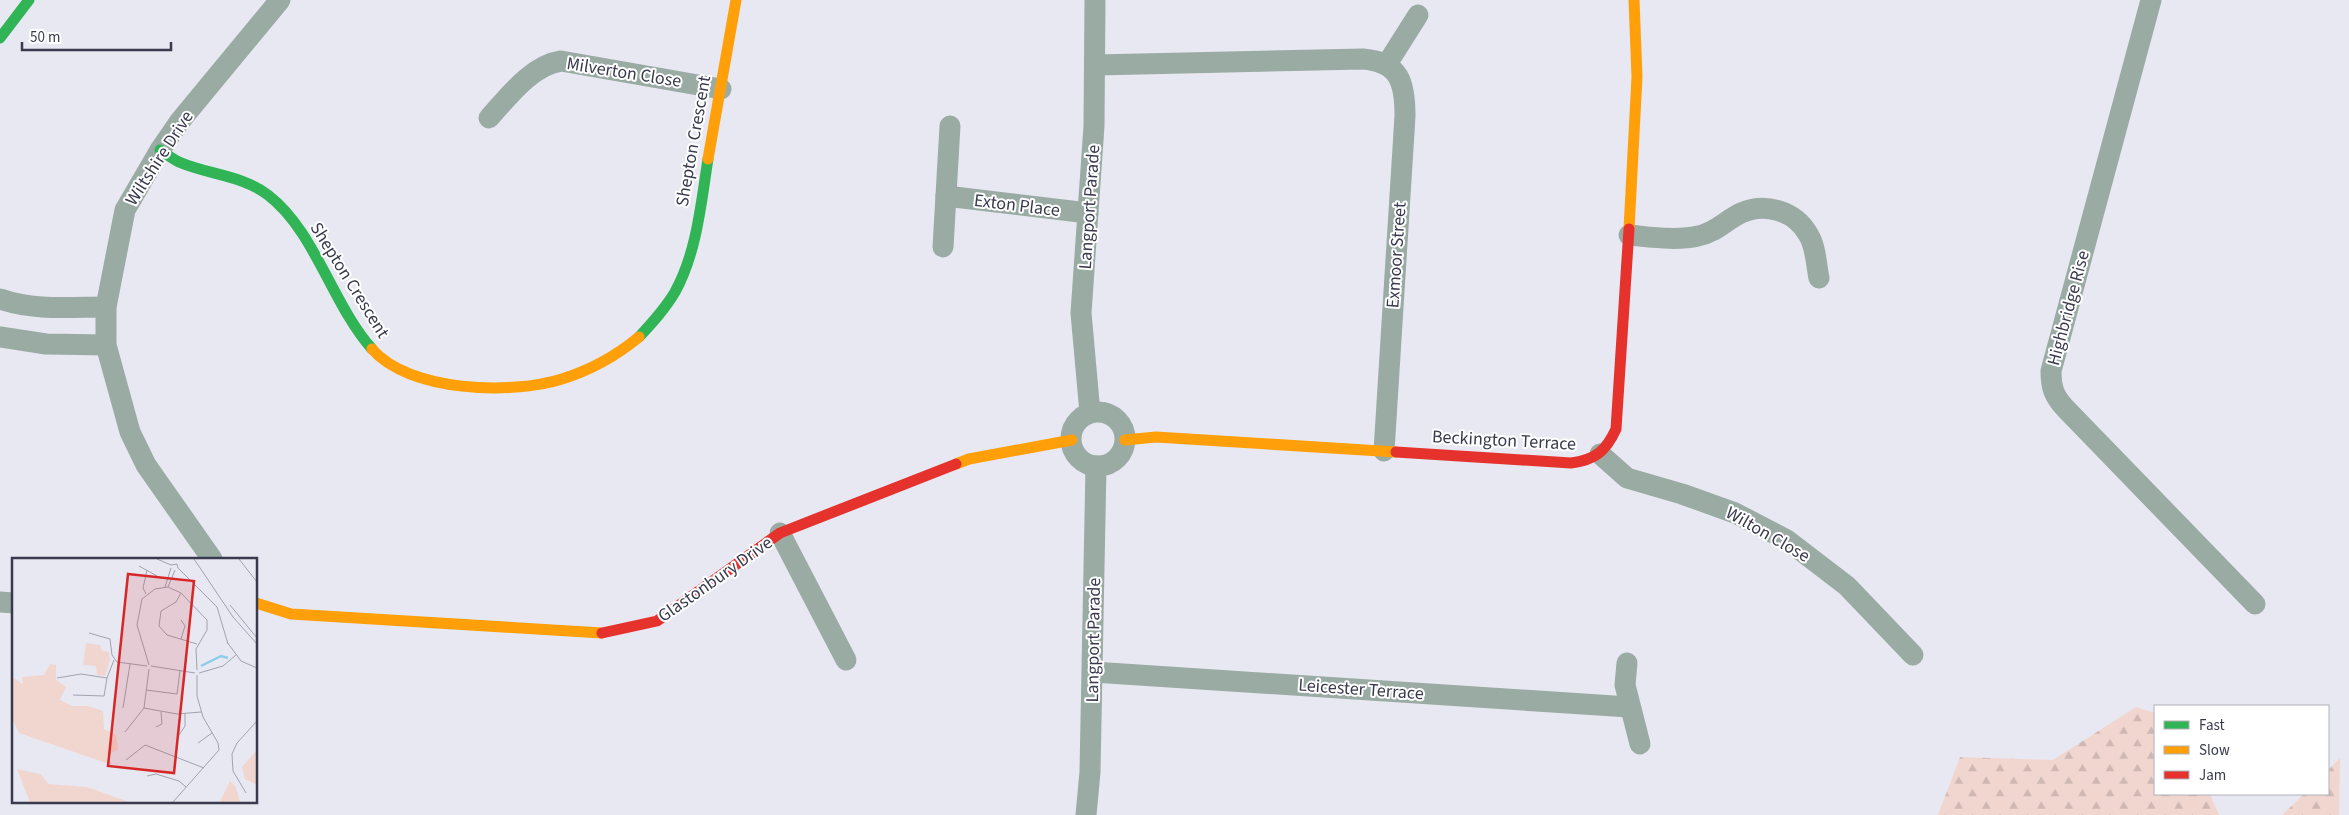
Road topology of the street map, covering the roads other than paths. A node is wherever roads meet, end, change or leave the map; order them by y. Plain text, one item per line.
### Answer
1 (29, 0) edge
2 (280, 0) edge
3 (736, 0) edge
4 (1095, 0) edge
5 (1634, 0) edge
6 (2151, 0) edge
7 (1418, 15) dead end
8 (0, 38) edge
9 (1387, 64) junction
10 (1096, 65) junction
11 (721, 88) junction
12 (489, 118) dead end
13 (950, 126) dead end
14 (160, 150) junction
15 (946, 196) junction
16 (1088, 213) junction
17 (1629, 235) junction
18 (942, 247) dead end
19 (1819, 278) dead end
20 (0, 299) edge
21 (106, 307) junction
22 (0, 337) edge
23 (106, 345) junction
24 (1090, 413) junction
25 (1072, 440) junction
26 (1125, 440) junction
27 (1384, 452) junction
28 (1600, 454) junction
29 (1096, 466) junction
30 (780, 533) junction
31 (211, 558) edge
32 (258, 604) edge
33 (2255, 604) dead end
34 (1913, 654) dead end
35 (846, 660) dead end
36 (1627, 663) dead end
37 (1093, 672) junction
38 (1629, 706) junction
39 (1640, 744) dead end
40 (1086, 815) edge

1 - 8 street
2 - 14 street, Wiltshire Drive
3 - 11 street, Shepton Crescent
4 - 10 street, Langport Parade
5 - 17 street, Beckington Terrace
6 - 33 street, Highbridge Rise
7 - 9 street
9 - 10 street
9 - 27 street, Exmoor Street
10 - 16 street, Langport Parade
11 - 12 street, Milverton Close
11 - 14 street, Shepton Crescent
13 - 15 street
14 - 21 street, Wiltshire Drive
15 - 16 street, Exton Place
15 - 18 street
16 - 24 street, Langport Parade
17 - 19 street
17 - 28 street, Beckington Terrace
20 - 21 street
21 - 23 street, Wiltshire Drive
22 - 23 street
23 - 31 street
24 - 25 street
24 - 26 street
25 - 29 street
25 - 30 street, Glastonbury Drive
26 - 27 street, Beckington Terrace
26 - 29 street
27 - 28 street, Beckington Terrace
28 - 34 street, Wilton Close
29 - 37 street, Langport Parade
30 - 32 street, Glastonbury Drive
30 - 35 street
36 - 38 street
37 - 38 street, Leicester Terrace
37 - 40 street, Langport Parade
38 - 39 street

